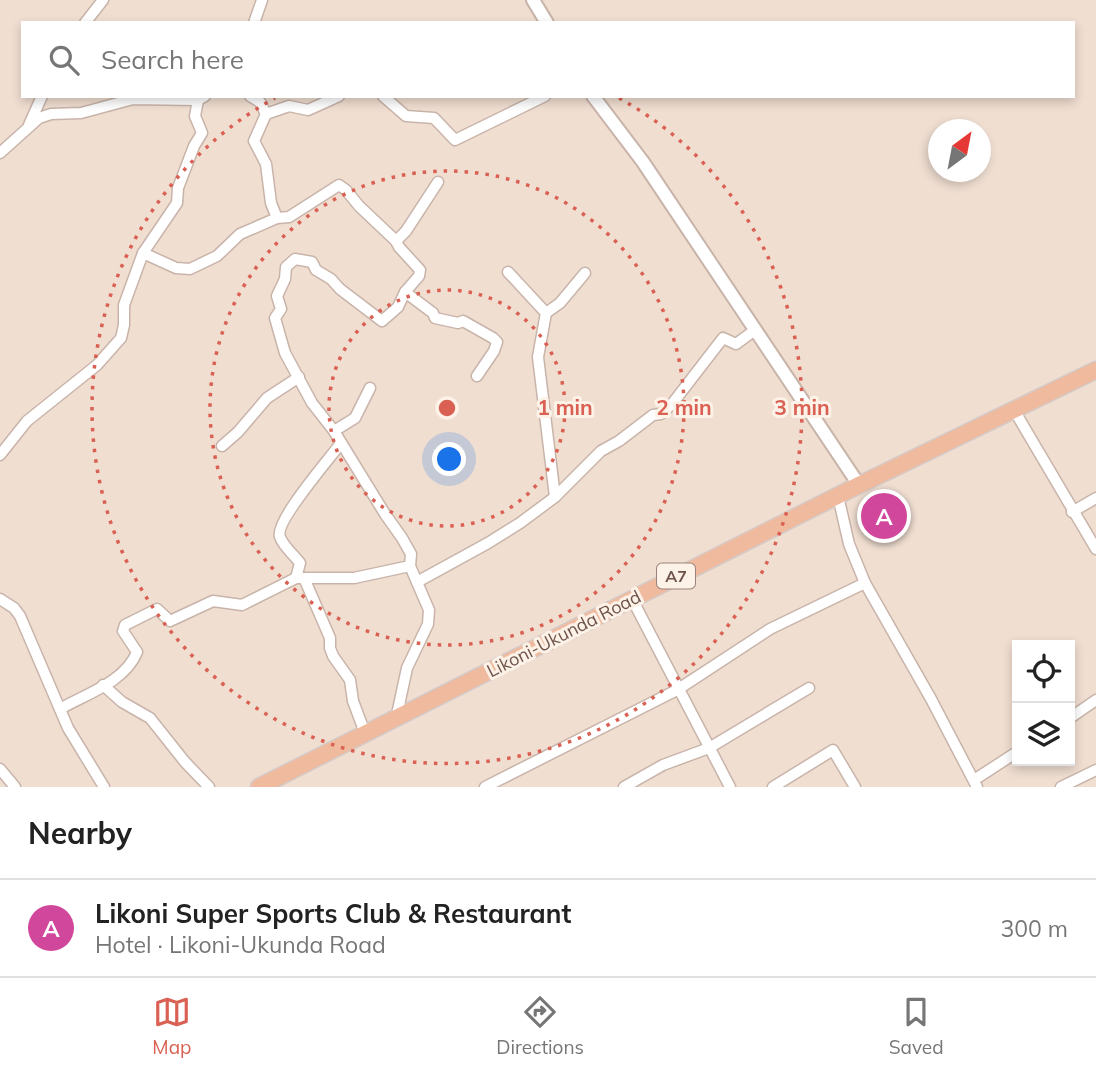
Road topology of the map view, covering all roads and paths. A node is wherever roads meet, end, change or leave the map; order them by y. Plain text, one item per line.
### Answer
1 (103, 0) edge
2 (262, 0) edge
3 (533, 0) edge
4 (87, 21) edge
5 (255, 21) edge
6 (546, 21) edge
7 (41, 98) edge
8 (201, 98) edge
9 (253, 98) edge
10 (335, 98) edge
11 (385, 98) edge
12 (541, 98) edge
13 (595, 98) edge
14 (266, 114) junction
15 (29, 126) junction
16 (0, 152) edge
17 (439, 182) dead end
18 (277, 218) junction
19 (396, 241) junction
20 (143, 253) junction
21 (508, 272) dead end
22 (585, 273) dead end
23 (405, 292) junction
24 (546, 313) junction
25 (755, 330) junction
26 (1096, 370) edge
27 (477, 376) dead end
28 (299, 377) junction
29 (370, 388) dead end
30 (1014, 410) junction
31 (334, 431) junction
32 (341, 443) junction
33 (222, 446) dead end
34 (0, 455) edge
35 (859, 485) junction
36 (838, 496) junction
37 (555, 497) junction
38 (1096, 498) edge
39 (1072, 512) junction
40 (1096, 549) edge
41 (410, 566) junction
42 (300, 578) junction
43 (417, 582) junction
44 (865, 583) junction
45 (0, 599) edge
46 (632, 599) junction
47 (103, 685) junction
48 (809, 688) dead end
49 (677, 690) junction
50 (1096, 700) edge
51 (60, 709) junction
52 (1075, 715) edge
53 (395, 720) junction
54 (365, 733) junction
55 (709, 748) junction
56 (1012, 756) edge
57 (0, 769) edge
58 (1096, 770) edge
59 (269, 784) edge
60 (975, 784) edge
61 (15, 787) edge
62 (104, 787) edge
63 (209, 787) edge
64 (485, 787) edge
65 (624, 787) edge
66 (730, 787) edge
67 (773, 787) edge
68 (855, 787) edge
69 (1061, 787) edge

1 - 4 street
2 - 5 street
3 - 6 street
7 - 15 street
8 - 15 street
8 - 20 street
9 - 14 street
10 - 14 street
11 - 12 street
13 - 25 street
14 - 18 street
15 - 16 street
17 - 19 street
18 - 19 street
18 - 20 street
19 - 23 street
20 - 34 street
21 - 24 street
22 - 24 street
23 - 27 street
23 - 28 street
24 - 37 street
25 - 35 street
25 - 37 street
26 - 30 highway, Likoni-Ukunda Road / A7
28 - 31 street
28 - 33 street
29 - 31 street
30 - 35 highway, Likoni-Ukunda Road / A7
30 - 39 street
31 - 32 street
32 - 41 street
32 - 42 street
35 - 36 highway, Likoni-Ukunda Road / A7
36 - 44 street
36 - 46 highway, Likoni-Ukunda Road / A7
37 - 43 street
38 - 39 street
39 - 40 street
41 - 42 street
41 - 43 street
42 - 47 street
42 - 54 street
43 - 53 street
44 - 49 street
44 - 60 street
45 - 51 street
46 - 49 street
46 - 53 highway, Likoni-Ukunda Road / A7
47 - 51 street
47 - 63 street
48 - 55 street
49 - 55 street
49 - 64 street
50 - 52 street
51 - 62 street
53 - 54 highway, Likoni-Ukunda Road / A7
54 - 59 highway, Likoni-Ukunda Road / A7
55 - 65 street
55 - 66 street
56 - 60 street
57 - 61 street
58 - 69 street
67 - 68 street

